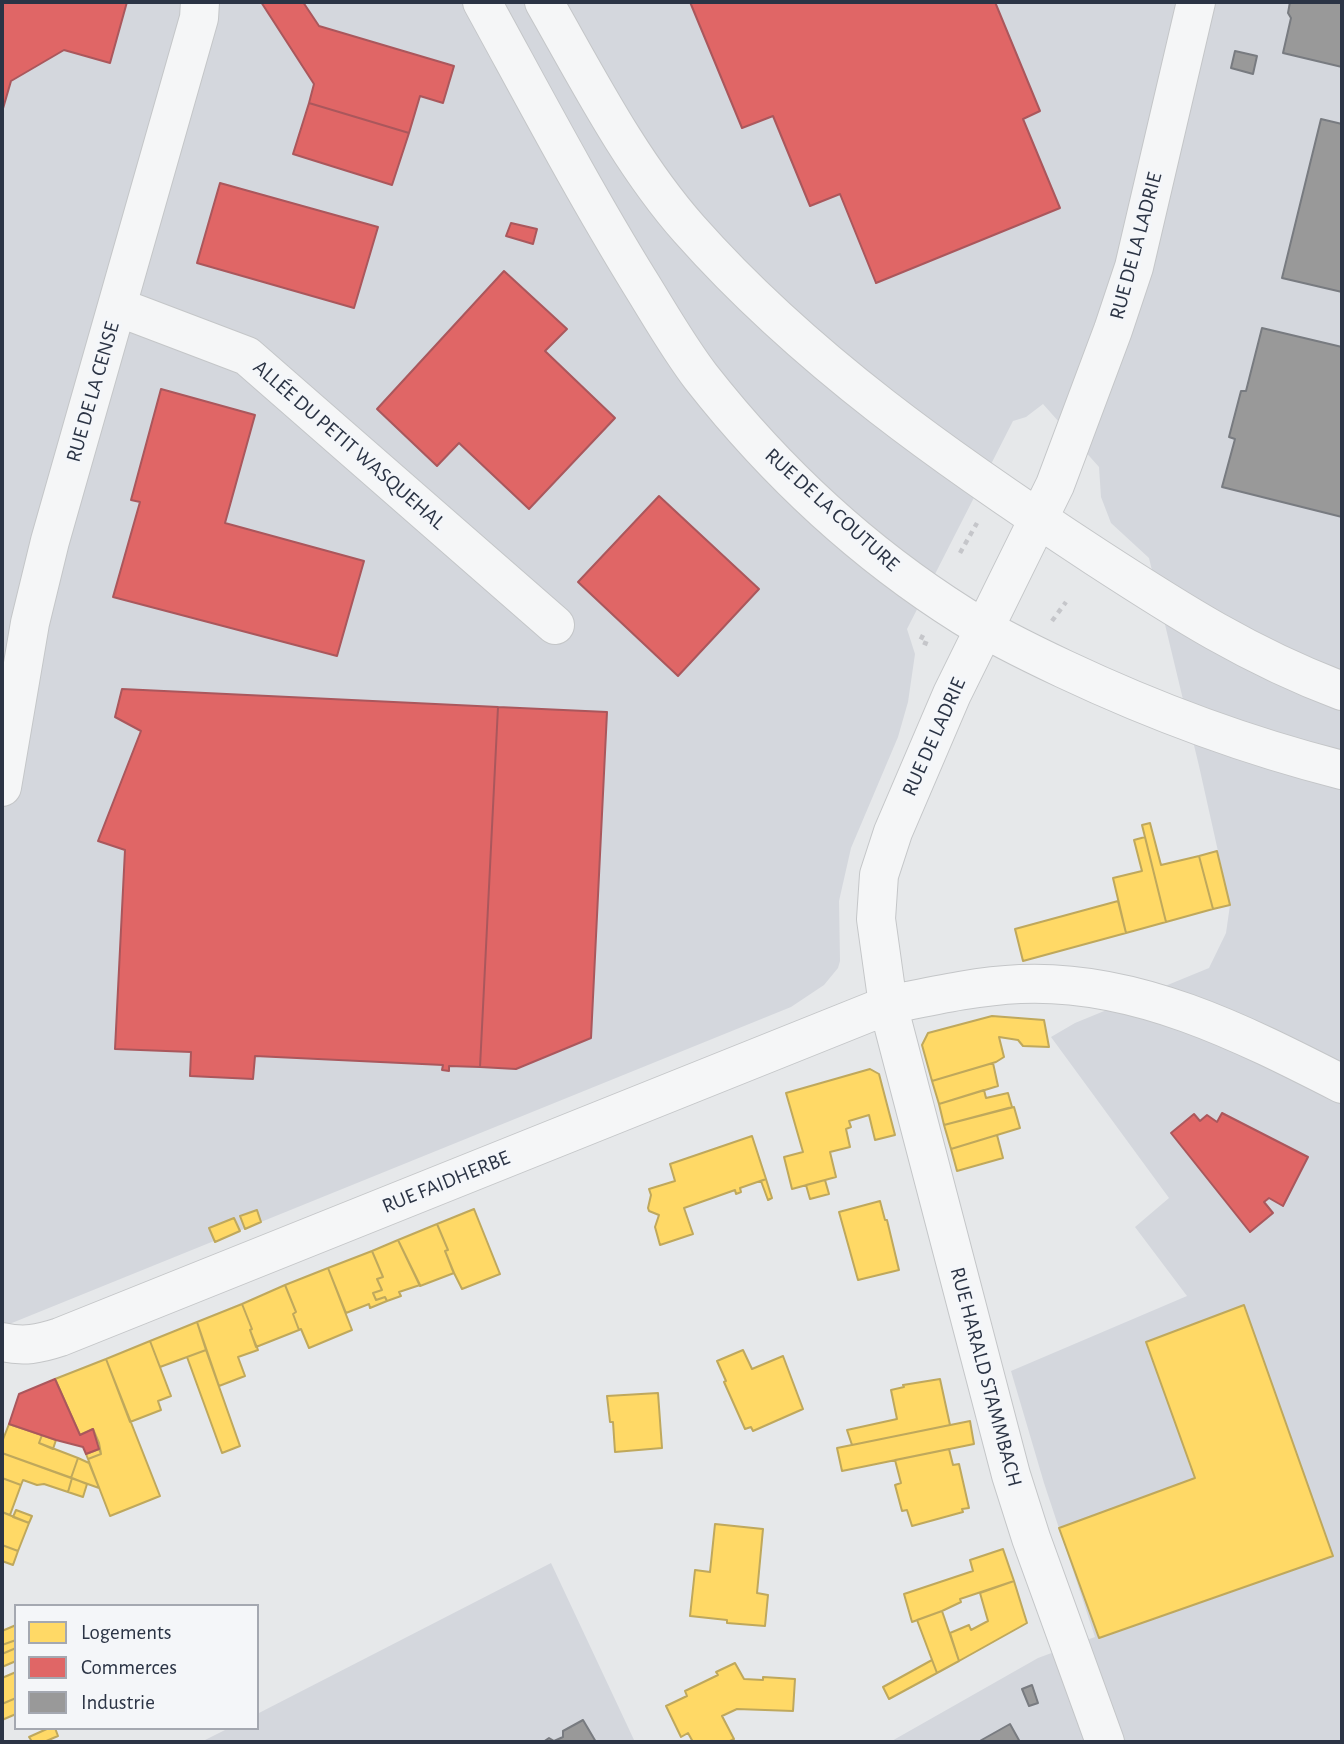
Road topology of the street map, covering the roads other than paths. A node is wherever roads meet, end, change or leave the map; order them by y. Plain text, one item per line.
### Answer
1 (200, 2) edge
2 (482, 2) edge
3 (544, 2) edge
4 (1196, 2) edge
5 (118, 307) junction
6 (1055, 485) joint
7 (1039, 520) junction
8 (555, 625) dead end
9 (984, 629) junction
10 (1342, 691) edge
11 (1342, 769) edge
12 (2, 787) edge
13 (888, 1005) junction
14 (1342, 1084) edge
15 (2, 1342) edge
16 (1105, 1742) edge

1 - 5 street, RUE DE LA CENSE
2 - 9 street, RUE DE LA COUTURE
3 - 7 street
4 - 6 street, RUE DE LA LADRIE
5 - 8 street, ALLÉE DU PETIT WASQUEHAL
5 - 12 street, RUE DE LA CENSE
6 - 7 street, RUE DE LADRIE
7 - 9 street, RUE DE LADRIE
7 - 10 street
9 - 11 street, RUE DE LA COUTURE
9 - 13 street, RUE DE LADRIE
13 - 14 street, RUE FAIDHERBE
13 - 15 street, RUE FAIDHERBE
13 - 16 street, RUE HARALD STAMMBACH

